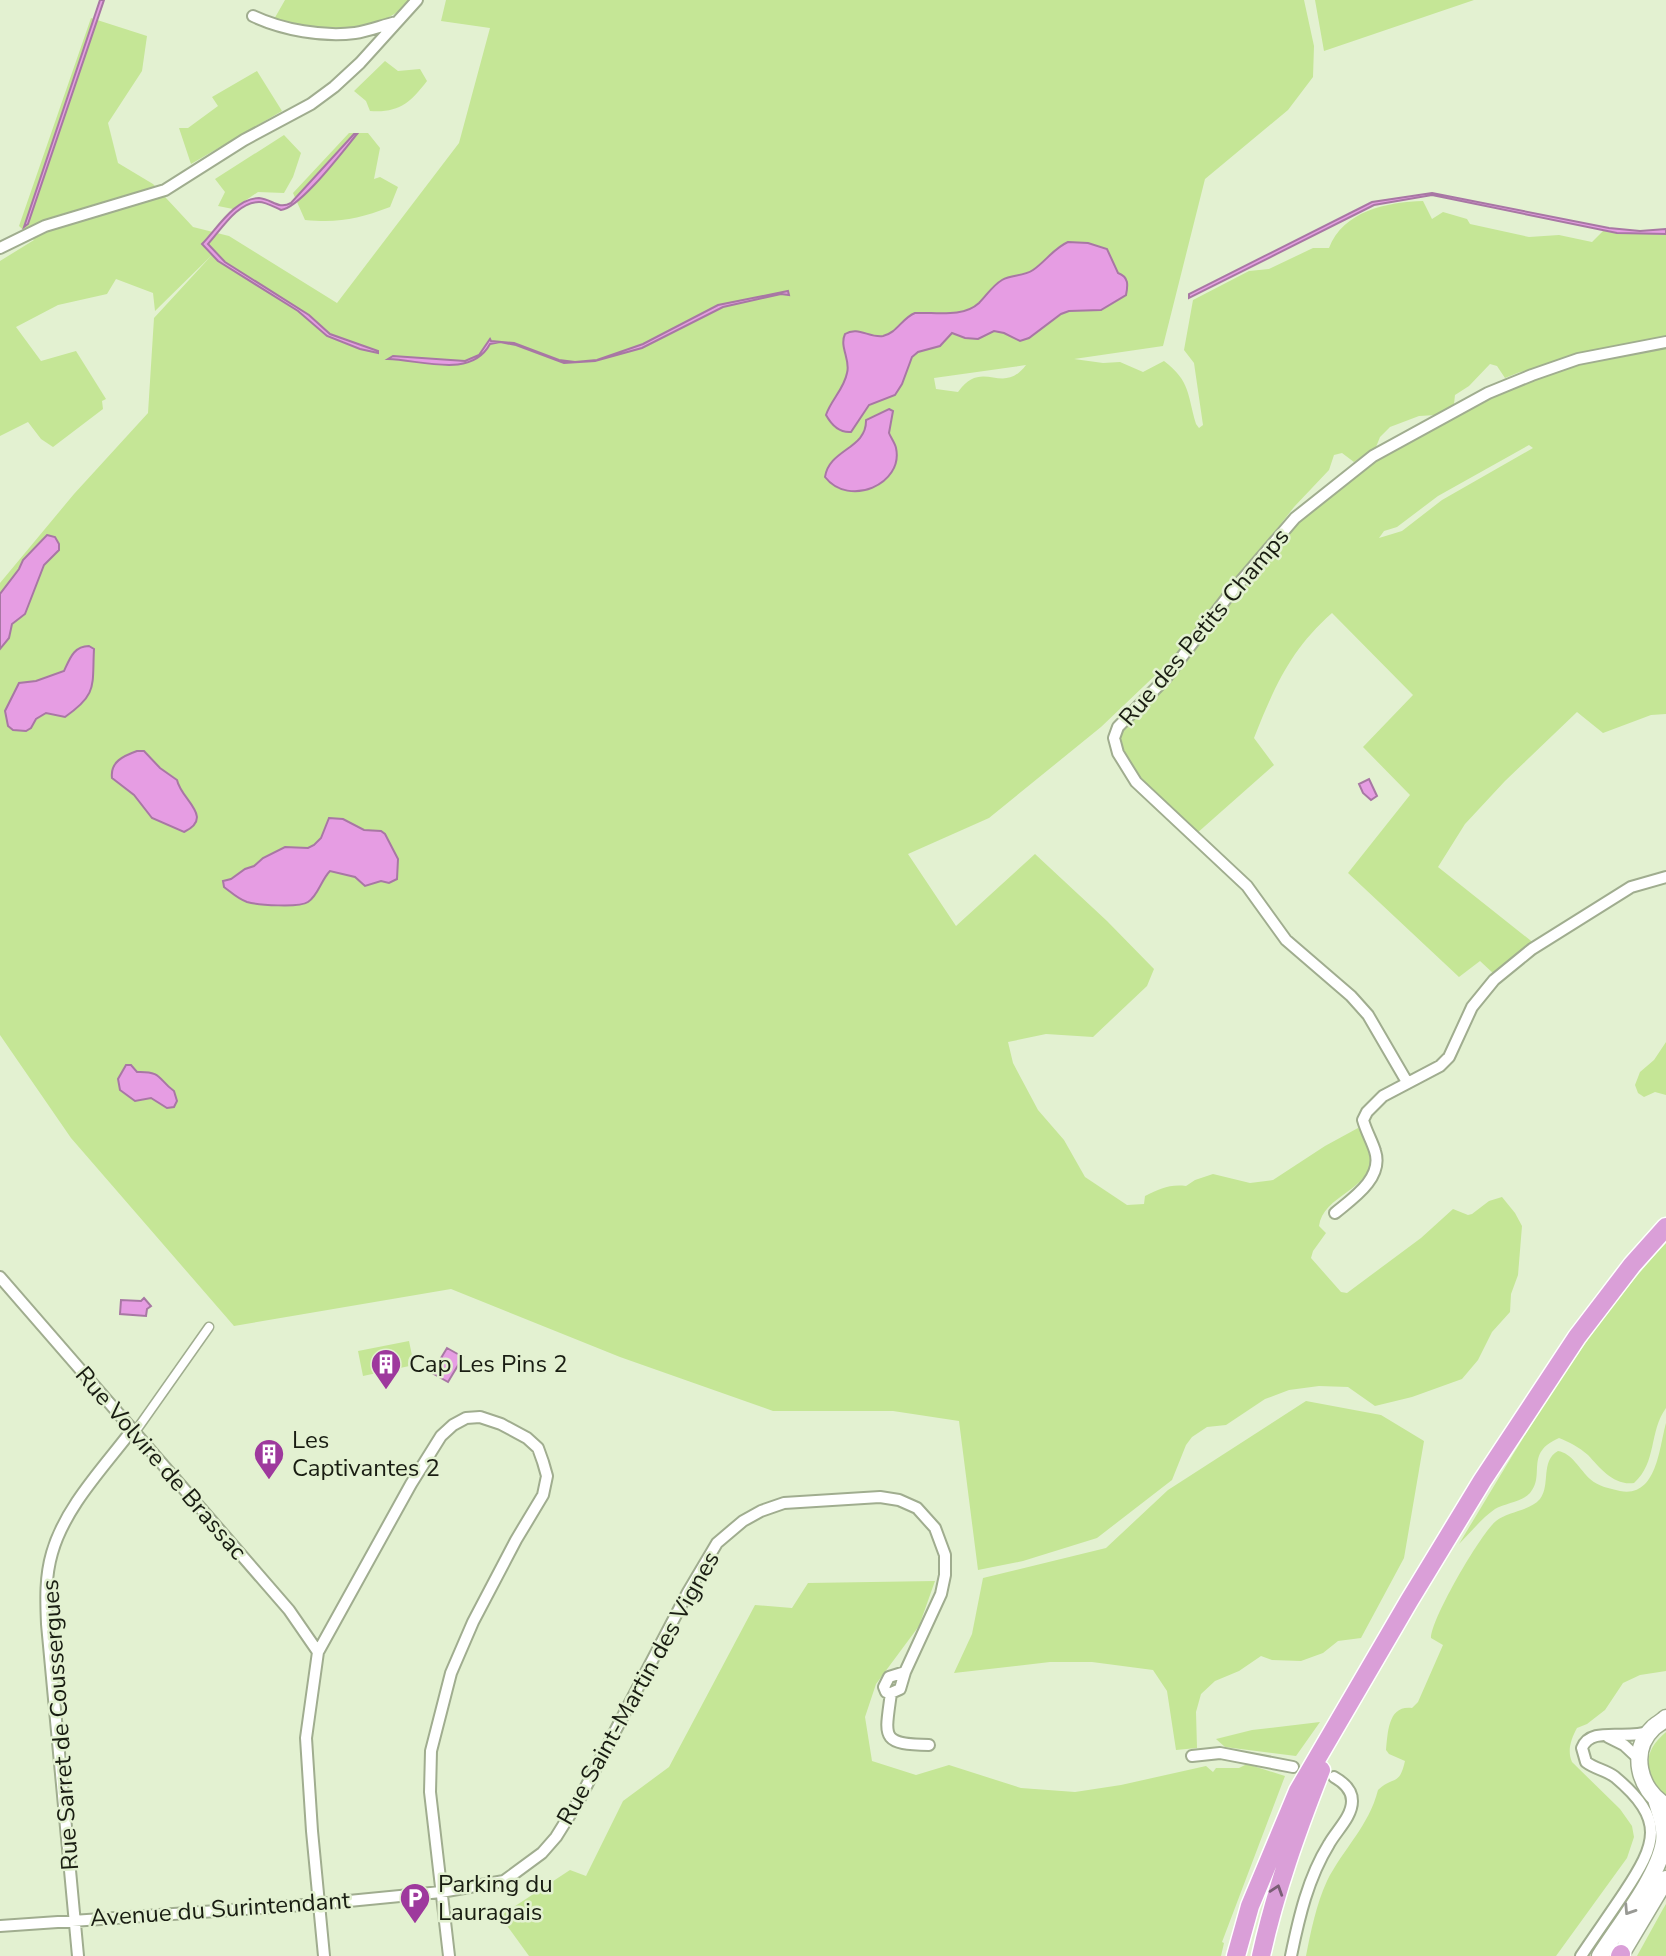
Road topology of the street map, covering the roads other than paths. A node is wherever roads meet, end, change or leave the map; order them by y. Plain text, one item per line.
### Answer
1 (417, 0) edge
2 (253, 16) dead end
3 (397, 22) junction
4 (0, 248) edge
5 (1666, 342) edge
6 (1666, 877) edge
7 (1407, 1082) junction
8 (1335, 1213) dead end
9 (1666, 1227) edge
10 (0, 1278) edge
11 (209, 1327) dead end
12 (134, 1431) junction
13 (318, 1652) junction
14 (1341, 1718) junction
15 (1666, 1718) edge
16 (1650, 1731) junction
17 (1605, 1736) junction
18 (929, 1745) dead end
19 (1192, 1756) dead end
20 (1639, 1759) junction
21 (1293, 1767) dead end
22 (1334, 1777) dead end
23 (1661, 1802) edge
24 (1273, 1852) junction
25 (1666, 1879) edge
26 (441, 1892) junction
27 (318, 1904) junction
28 (74, 1919) junction
29 (0, 1926) edge
30 (1620, 1955) edge
31 (78, 1956) edge
32 (324, 1956) edge
33 (449, 1956) edge
34 (1236, 1956) edge
35 (1245, 1956) edge
36 (1261, 1956) edge
37 (1291, 1956) edge
38 (1581, 1956) edge
39 (1600, 1956) edge

1 - 3 street
2 - 3 street
3 - 4 street
5 - 7 street, Rue des Petits Champs
6 - 7 street
7 - 8 street
9 - 14 highway
10 - 12 street, Rue Volvire de Brassac
11 - 12 street
12 - 13 street, Rue Volvire de Brassac
12 - 28 street, Rue Sarret de Coussergues
13 - 26 street
13 - 27 street
14 - 24 highway
36 -> 14 highway
15 - 16 main road
16 - 17 street
16 - 20 main road
17 - 20 street
17 - 38 street
18 - 26 street, Rue Saint-Martin des Vignes
19 - 21 street
20 - 23 main road
22 - 37 street
23 -> 39 main road
24 - 34 highway
24 - 35 highway
25 - 30 main road
26 - 27 street, Avenue du Surintendant
26 - 33 street
27 - 28 street, Avenue du Surintendant
27 - 32 street
28 - 29 street, Avenue du Surintendant
28 - 31 street, Rue Sarret de Coussergues

